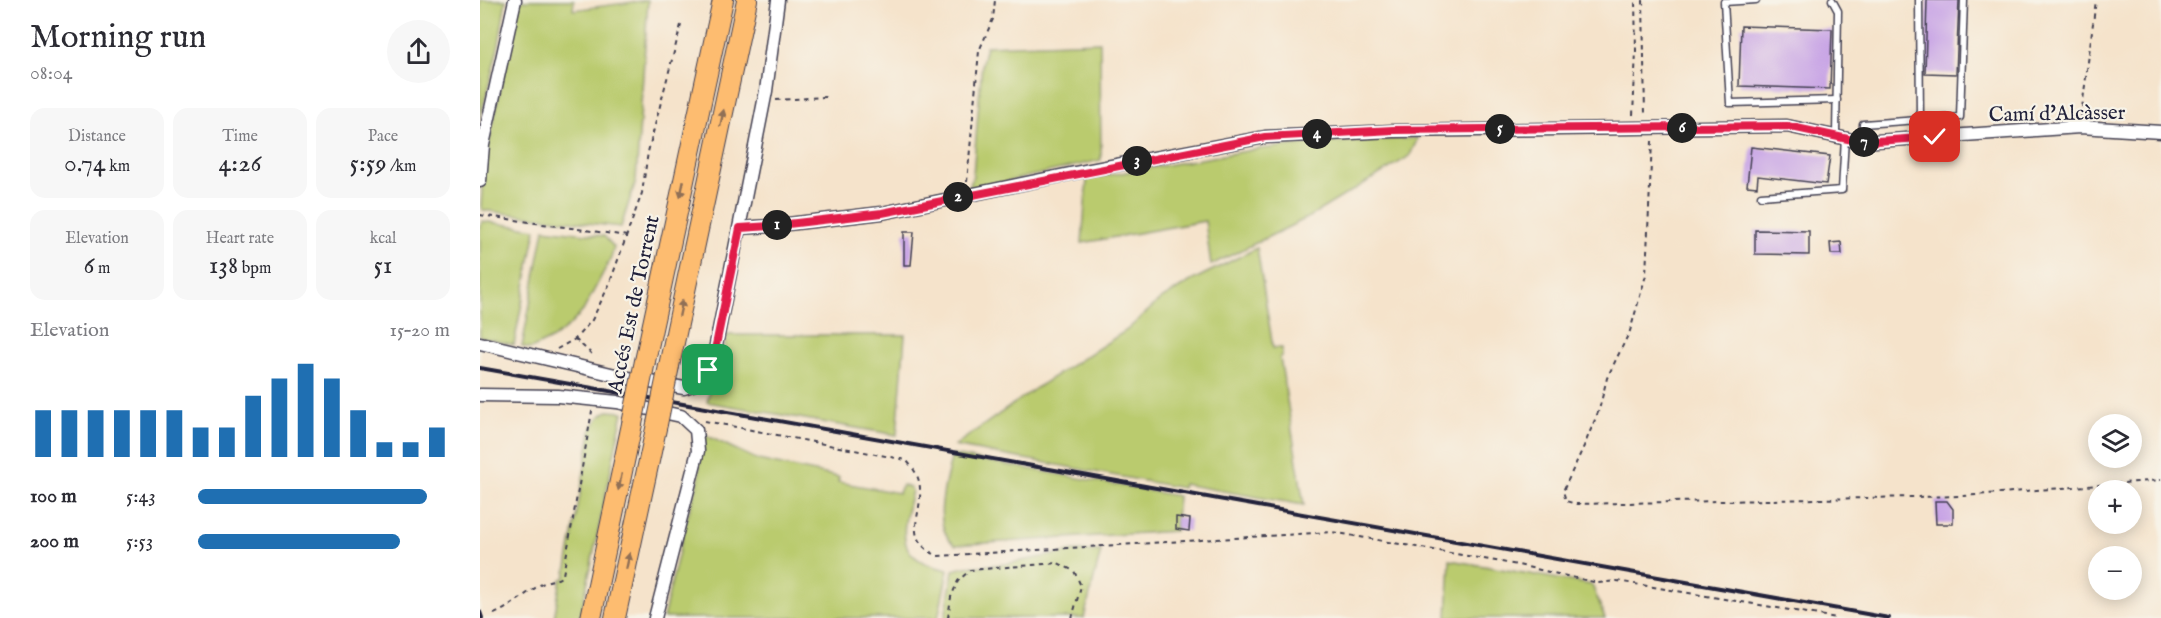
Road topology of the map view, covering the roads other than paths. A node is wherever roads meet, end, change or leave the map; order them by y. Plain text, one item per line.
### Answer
1 (515, 0) edge
2 (715, 0) edge
3 (723, 0) edge
4 (747, 0) edge
5 (778, 0) edge
6 (1756, 0) edge
7 (1832, 0) edge
8 (1919, 0) edge
9 (1964, 0) edge
10 (712, 50) junction
11 (1837, 100) junction
12 (1920, 120) junction
13 (2161, 132) edge
14 (1841, 136) junction
15 (1862, 142) junction
16 (480, 181) edge
17 (1761, 196) dead end
18 (740, 228) junction
19 (480, 343) edge
20 (480, 395) edge
21 (591, 618) edge
22 (615, 618) edge
23 (655, 618) edge

1 - 16 street
2 - 10 street
3 - 10 main road, Accés Est de Torrent
22 -> 4 main road, bridge
5 - 18 street
6 - 11 lane
7 - 11 lane
8 - 12 lane
9 - 12 lane
10 -> 21 main road, Accés Est de Torrent, bridge
11 - 14 lane
12 - 15 lane
13 - 15 street, Camí d'Alcàsser
14 - 15 street, Camí d'Alcàsser
14 - 17 lane
14 - 18 street, Camí d'Alcàsser
18 - 19 street
20 - 23 street

